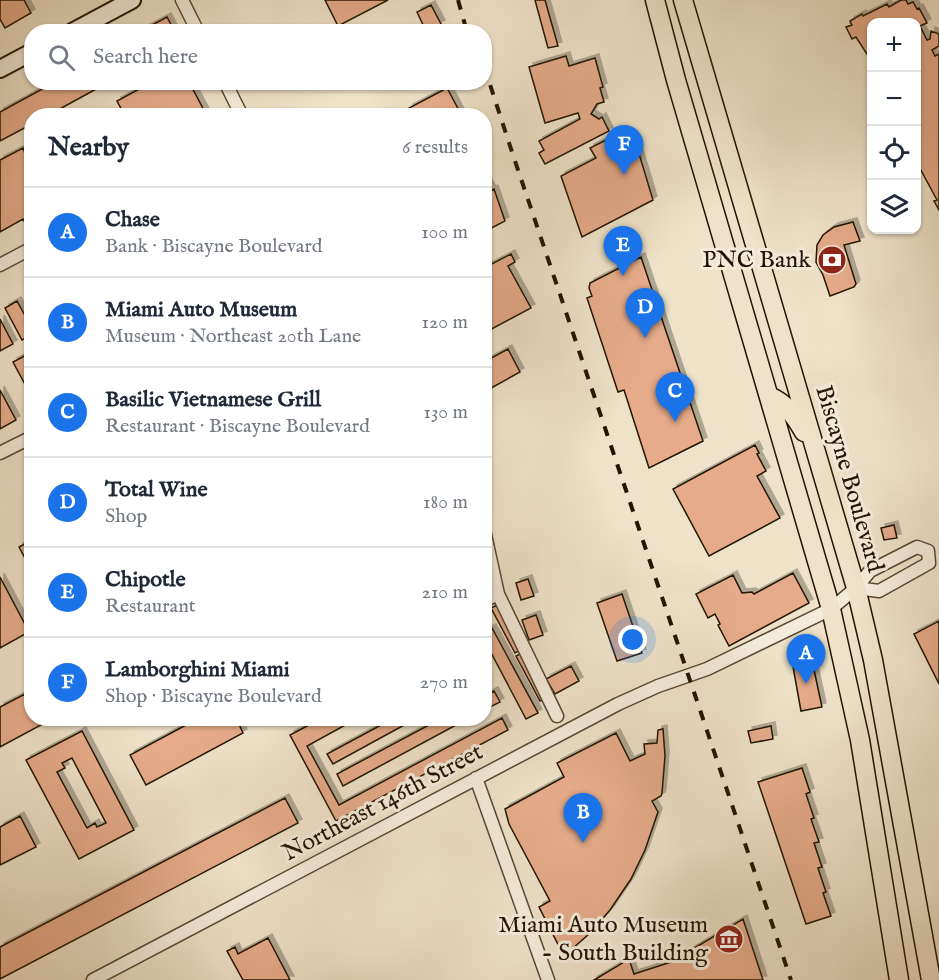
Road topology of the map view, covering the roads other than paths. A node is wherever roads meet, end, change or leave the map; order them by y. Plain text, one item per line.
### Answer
1 (132, 0) edge
2 (182, 0) edge
3 (655, 0) edge
4 (684, 0) edge
5 (87, 24) edge
6 (194, 24) edge
7 (24, 56) edge
8 (0, 69) edge
9 (703, 71) junction
10 (676, 80) junction
11 (229, 90) edge
12 (238, 108) edge
13 (24, 252) edge
14 (0, 265) edge
15 (751, 332) junction
16 (797, 388) junction
17 (769, 396) junction
18 (24, 440) edge
19 (816, 452) junction
20 (0, 453) edge
21 (492, 570) edge
22 (856, 588) junction
23 (498, 594) junction
24 (492, 597) edge
25 (831, 609) junction
26 (557, 716) dead end
27 (476, 778) junction
28 (93, 980) edge
29 (548, 980) edge
30 (899, 980) edge
31 (931, 980) edge

1 - 5 street
2 - 6 street
3 - 10 main road
4 - 9 main road, Biscayne Boulevard
7 - 8 street
9 - 10 main road
9 - 16 main road, Biscayne Boulevard
10 - 15 main road
11 - 12 street
13 - 14 street
15 - 16 main road
15 - 17 main road
16 - 19 main road, Biscayne Boulevard
17 - 19 main road
17 - 25 main road
18 - 20 street
19 - 22 main road, Biscayne Boulevard
21 - 23 street
22 - 22 street, Northeast 146th Street
22 - 25 street, Northeast 146th Street
22 - 31 main road, Biscayne Boulevard
23 - 24 street
23 - 26 street
25 - 27 street, Northeast 146th Street
25 - 30 main road
27 - 28 street, Northeast 146th Street
27 - 29 street

